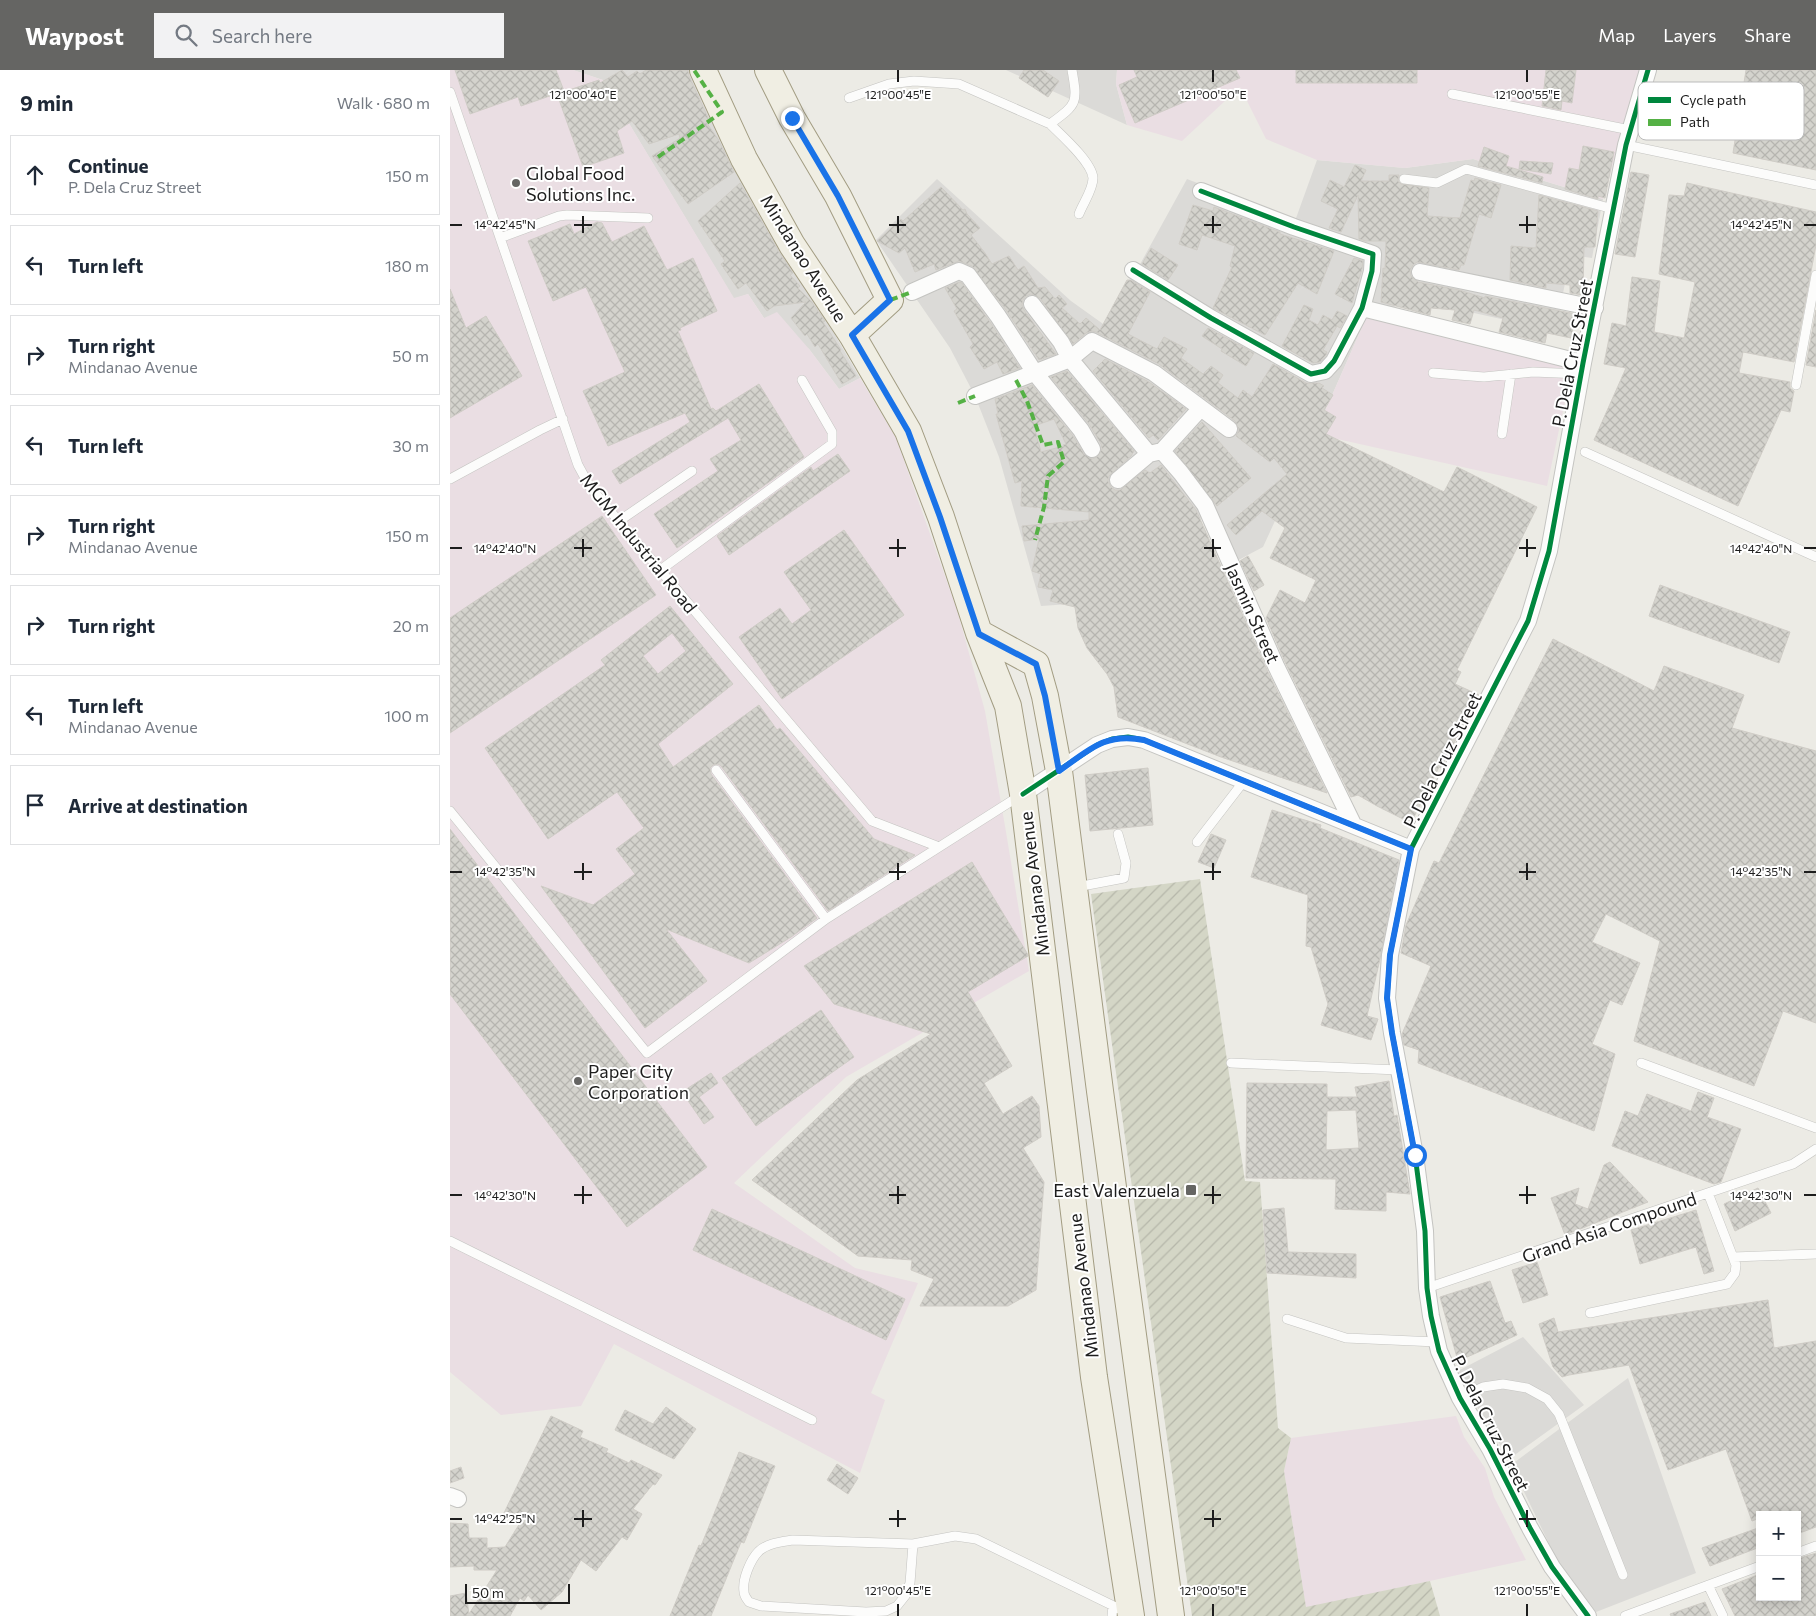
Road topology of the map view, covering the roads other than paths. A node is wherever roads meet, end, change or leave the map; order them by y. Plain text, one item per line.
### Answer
1 (703, 70) edge
2 (768, 70) edge
3 (1072, 70) edge
4 (1648, 70) edge
5 (1644, 82) edge
6 (450, 92) edge
7 (1452, 94) dead end
8 (849, 98) dead end
9 (1638, 104) edge
10 (1050, 124) junction
11 (1628, 138) junction
12 (1404, 179) dead end
13 (1816, 184) edge
14 (1201, 191) dead end
15 (1613, 209) junction
16 (1079, 214) dead end
17 (648, 218) dead end
18 (500, 238) junction
19 (1133, 270) dead end
20 (1420, 272) dead end
21 (1816, 275) edge
22 (901, 296) junction
23 (1032, 304) dead end
24 (1362, 308) junction
25 (1595, 308) junction
26 (852, 335) junction
27 (1070, 359) junction
28 (1582, 369) junction
29 (1035, 373) junction
30 (1433, 373) dead end
31 (1511, 374) junction
32 (802, 380) dead end
33 (1796, 385) dead end
34 (975, 396) dead end
35 (1201, 408) junction
36 (563, 419) junction
37 (1229, 429) dead end
38 (1502, 434) dead end
39 (1092, 449) dead end
40 (1585, 452) dead end
41 (1156, 453) junction
42 (692, 471) dead end
43 (450, 479) edge
44 (1118, 480) dead end
45 (619, 521) junction
46 (1816, 557) edge
47 (660, 571) junction
48 (979, 634) junction
49 (716, 770) dead end
50 (1059, 771) junction
51 (1244, 781) junction
52 (1023, 794) junction
53 (450, 811) edge
54 (1353, 824) junction
55 (1118, 834) dead end
56 (1197, 842) dead end
57 (938, 847) junction
58 (1411, 849) junction
59 (1074, 887) junction
60 (826, 919) junction
61 (1088, 993) junction
62 (1048, 998) junction
63 (1230, 1063) dead end
64 (1641, 1063) dead end
65 (1399, 1070) junction
66 (1816, 1128) edge
67 (1816, 1149) edge
68 (1708, 1193) junction
69 (450, 1241) edge
70 (1816, 1254) edge
71 (1733, 1258) junction
72 (1427, 1288) junction
73 (1590, 1313) dead end
74 (1287, 1318) dead end
75 (1437, 1342) junction
76 (1460, 1398) junction
77 (812, 1420) dead end
78 (1153, 1486) junction
79 (1113, 1494) junction
80 (913, 1544) junction
81 (1816, 1546) edge
82 (1801, 1552) edge
83 (1756, 1568) edge
84 (1623, 1575) dead end
85 (1708, 1586) junction
86 (1122, 1613) edge
87 (1171, 1616) edge
88 (1588, 1616) edge
89 (1625, 1616) edge
90 (1722, 1616) edge

1 - 26 main road, Mindanao Avenue
2 - 22 main road
3 - 10 lane
4 - 5 street, P. Dela Cruz Street
6 - 18 lane, MGM Industrial Road
7 - 11 lane
8 - 10 lane
9 - 11 street, P. Dela Cruz Street
10 - 16 lane
11 - 13 lane
11 - 15 street, P. Dela Cruz Street
12 - 15 lane
14 - 24 street
15 - 25 street, P. Dela Cruz Street
17 - 18 lane
18 - 36 lane, MGM Industrial Road
19 - 24 street
20 - 25 street
21 - 33 lane
22 - 26 main road
22 - 29 street
23 - 27 street, Jasmin Street
24 - 28 street
25 - 28 street, P. Dela Cruz Street
26 - 48 main road, Mindanao Avenue
27 - 29 street
27 - 35 street
27 - 41 street, Jasmin Street
28 - 31 lane
28 - 58 street, P. Dela Cruz Street
29 - 34 street
29 - 39 street
30 - 31 lane
31 - 38 lane
32 - 47 lane
35 - 37 street
35 - 41 street
36 - 43 lane
36 - 45 lane, MGM Industrial Road
40 - 46 lane
41 - 44 street
41 - 54 street, Jasmin Street
42 - 45 lane
45 - 47 lane, MGM Industrial Road
47 - 57 lane, MGM Industrial Road
48 - 50 main road
48 - 52 main road, Mindanao Avenue
49 - 60 lane
50 - 51 street
50 - 52 street
50 - 59 main road
51 - 54 street
51 - 56 lane
52 - 57 lane
52 - 62 main road, Mindanao Avenue
53 - 60 lane
54 - 58 street
55 - 59 lane
57 - 60 lane
58 - 65 street, P. Dela Cruz Street
59 - 61 main road
61 - 62 main road
61 - 78 main road
62 - 79 main road, Mindanao Avenue
63 - 65 lane
64 - 66 lane
65 - 72 street, P. Dela Cruz Street
67 - 68 lane, Grand Asia Compound
68 - 71 lane
68 - 72 lane, Grand Asia Compound
69 - 77 lane
70 - 71 lane
71 - 73 lane
72 - 75 street, P. Dela Cruz Street
74 - 75 lane
75 - 76 street, P. Dela Cruz Street
76 - 84 lane
76 - 88 street, P. Dela Cruz Street
78 - 79 main road
78 - 87 main road
79 - 86 main road, Mindanao Avenue
80 - 80 lane
80 - 86 lane
81 - 82 lane
83 - 85 lane
85 - 89 lane
85 - 90 lane

